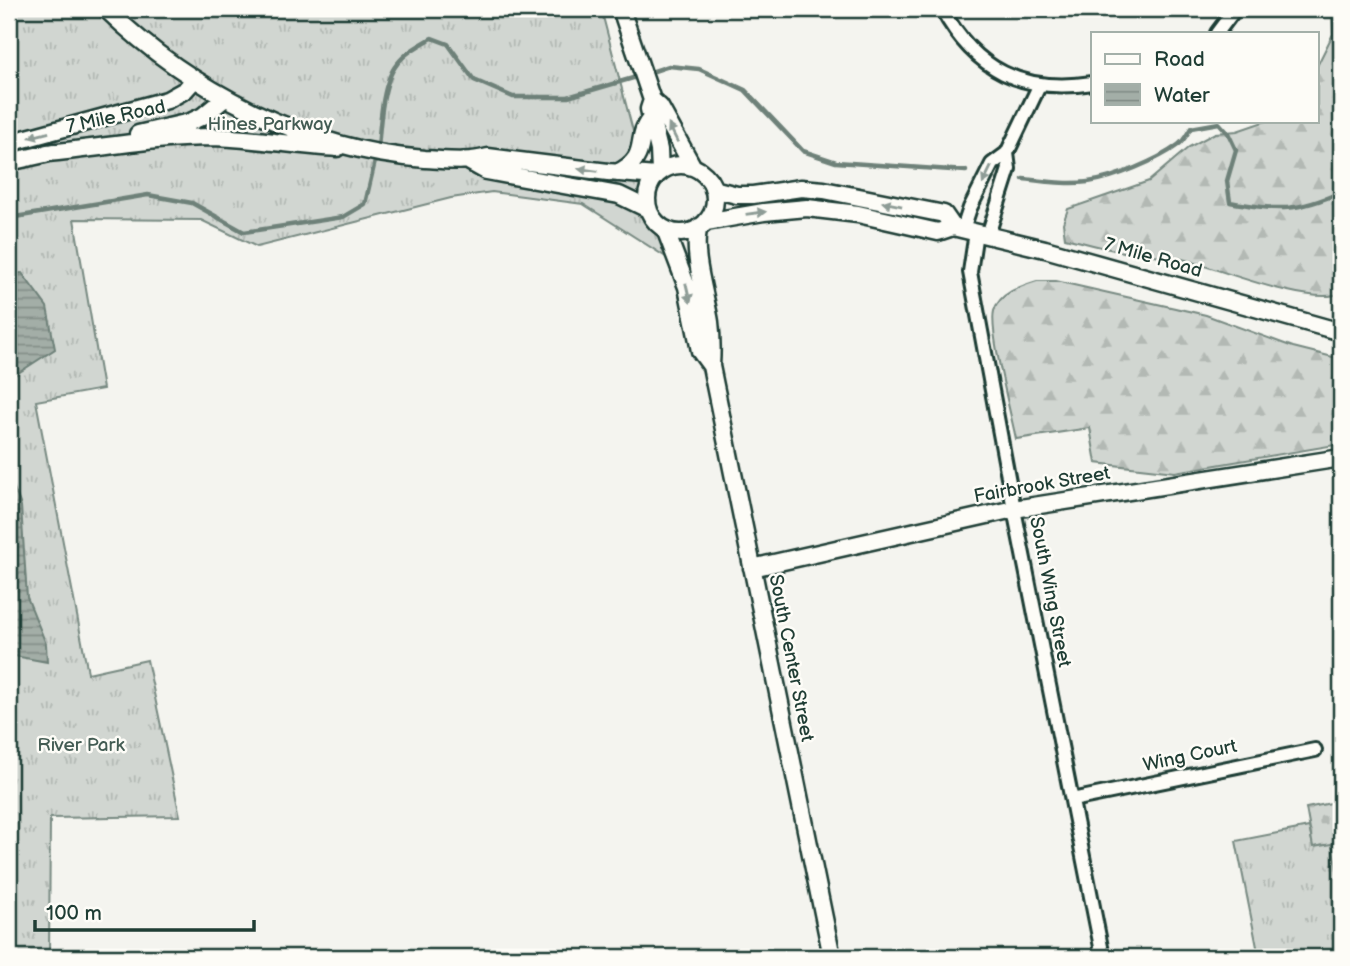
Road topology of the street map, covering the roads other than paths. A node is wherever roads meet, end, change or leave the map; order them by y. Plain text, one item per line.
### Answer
1 (106, 9) edge
2 (621, 9) edge
3 (942, 9) edge
4 (1235, 9) edge
5 (1218, 32) edge
6 (194, 80) junction
7 (1091, 83) edge
8 (1041, 84) junction
9 (650, 93) junction
10 (225, 98) junction
11 (652, 117) junction
12 (9, 143) edge
13 (363, 150) junction
14 (47, 153) junction
15 (1007, 153) junction
16 (9, 162) edge
17 (470, 162) junction
18 (693, 167) junction
19 (617, 173) junction
20 (658, 174) junction
21 (713, 189) junction
22 (648, 209) junction
23 (703, 224) junction
24 (665, 229) junction
25 (970, 231) junction
26 (1341, 332) edge
27 (711, 366) junction
28 (1341, 458) edge
29 (1014, 509) junction
30 (752, 568) junction
31 (1315, 750) dead end
32 (1072, 800) junction
33 (832, 957) edge
34 (1104, 957) edge

1 - 6 street
2 - 9 street
3 - 8 street
4 - 5 street
6 - 10 street
6 -> 12 street, 7 Mile Road
7 - 8 street
8 - 15 street
9 - 11 street
18 -> 9 street
10 - 13 street
10 - 14 street, 7 Mile Road
11 - 19 street
11 - 20 street
13 - 14 street
13 - 17 street
14 - 16 street, 7 Mile Road
15 - 25 street
15 -> 25 street
19 -> 17 street
17 - 22 street
18 - 20 street
18 - 21 street
19 - 20 street
20 - 22 street
21 - 23 street
25 -> 21 street, 7 Mile Road
22 - 24 street
23 - 24 street
23 -> 25 street, 7 Mile Road
23 - 27 street, South Center Street
24 -> 27 street, South Center Street
25 - 26 street, 7 Mile Road
25 - 29 street, South Wing Street
27 - 30 street, South Center Street
28 - 29 street, Fairbrook Street
29 - 30 street, Fairbrook Street
29 - 32 street, South Wing Street
30 - 33 street, South Center Street
31 - 32 street, Wing Court
32 - 34 street, South Wing Street

